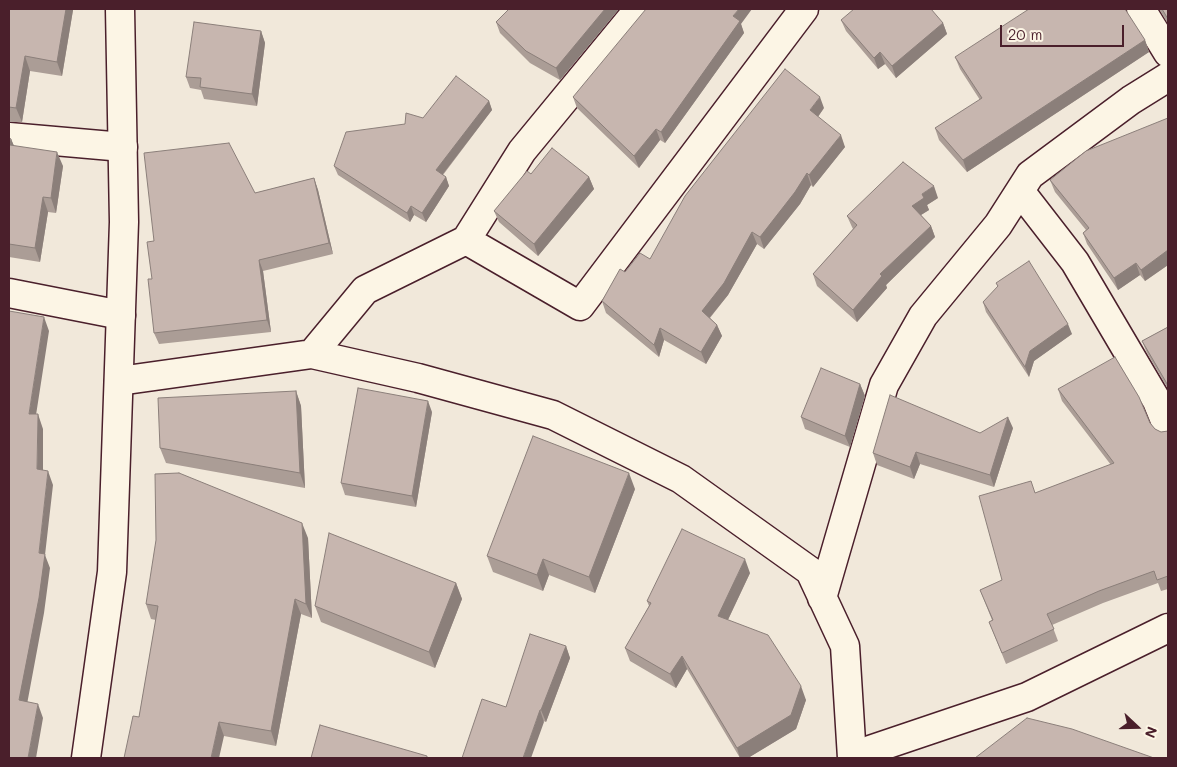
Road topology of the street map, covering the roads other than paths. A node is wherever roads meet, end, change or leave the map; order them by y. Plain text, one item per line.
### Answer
1 (120, 9) edge
2 (639, 9) edge
3 (804, 9) edge
4 (1141, 9) edge
5 (1168, 54) edge
6 (1168, 77) edge
7 (9, 137) edge
8 (123, 147) junction
9 (1020, 191) junction
10 (466, 240) junction
11 (9, 294) edge
12 (121, 315) junction
13 (312, 354) junction
14 (119, 381) junction
15 (1168, 428) edge
16 (822, 598) junction
17 (1168, 628) edge
18 (86, 758) edge
19 (852, 758) edge
20 (866, 758) edge

1 - 8 street
2 - 10 street
3 - 10 street
4 - 5 street
6 - 9 street
7 - 8 street
8 - 12 street
9 - 15 street
9 - 16 street
10 - 13 street
11 - 12 street
12 - 14 street
13 - 14 street
13 - 16 street
14 - 18 street
16 - 19 street
17 - 20 street

